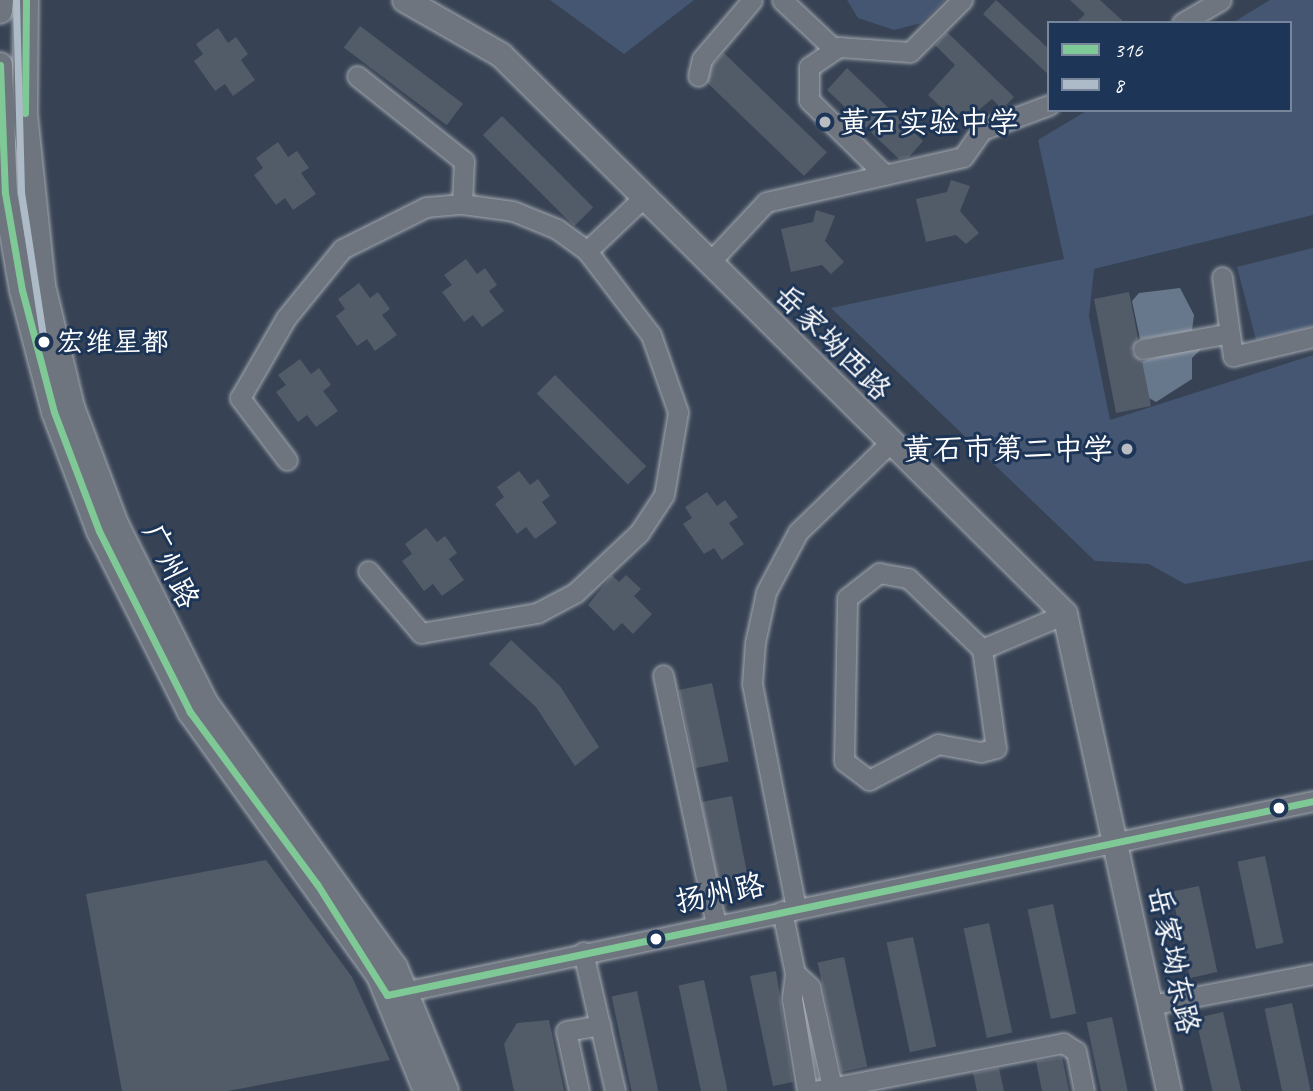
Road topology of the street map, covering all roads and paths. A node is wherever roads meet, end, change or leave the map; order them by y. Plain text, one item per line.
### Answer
1 (1, 0) edge
2 (26, 0) edge
3 (405, 0) edge
4 (752, 0) edge
5 (782, 0) edge
6 (962, 0) edge
7 (1221, 0) edge
8 (0, 10) edge
9 (1185, 21) edge
10 (833, 48) junction
11 (0, 65) edge
12 (357, 76) dead end
13 (698, 76) dead end
14 (1047, 106) edge
15 (885, 175) junction
16 (644, 197) junction
17 (461, 204) junction
18 (587, 251) junction
19 (709, 263) junction
20 (1222, 277) dead end
21 (1230, 332) junction
22 (1313, 337) edge
23 (1151, 347) dead end
24 (890, 443) junction
25 (287, 460) dead end
26 (368, 571) dead end
27 (1065, 614) junction
28 (982, 649) junction
29 (663, 675) dead end
30 (1313, 801) edge
31 (1117, 841) junction
32 (789, 910) junction
33 (716, 925) junction
34 (583, 952) junction
35 (796, 973) junction
36 (1313, 974) edge
37 (397, 993) junction
38 (1151, 1005) junction
39 (600, 1025) junction
40 (873, 1085) edge
41 (853, 1087) edge
42 (823, 1089) edge
43 (426, 1091) edge
44 (446, 1091) edge
45 (579, 1091) edge
46 (614, 1091) edge
47 (807, 1091) edge
48 (1084, 1091) edge
49 (1169, 1091) edge

1 - 8 main road
2 - 37 main road, 广州路
3 - 16 main road, 岳家坳西路
4 - 13 street
5 - 10 street
6 - 10 street
7 - 9 street
10 - 15 street
11 - 37 main road, 广州路
12 - 17 street
14 - 15 street
15 - 19 street
16 - 18 street
16 - 19 main road, 岳家坳西路
17 - 18 street
17 - 25 street
18 - 26 street
19 - 24 main road, 岳家坳西路
20 - 21 street
21 - 22 street
21 - 23 street
24 - 27 main road, 岳家坳西路
24 - 32 street
27 - 28 street
27 - 31 main road
28 - 28 street
29 - 33 street
30 - 31 street, 扬州路
31 - 32 street, 扬州路
31 - 38 main road, 岳家坳东路
32 - 33 street, 扬州路
32 - 35 street
33 - 34 street, 扬州路
34 - 37 street, 扬州路
34 - 39 street
35 - 42 street
35 - 47 street
36 - 38 street
37 - 43 main road, 广州路
37 - 44 main road, 广州路
38 - 49 main road, 岳家坳东路
39 - 45 street
39 - 46 street
40 - 41 street
40 - 48 street
41 - 42 street

